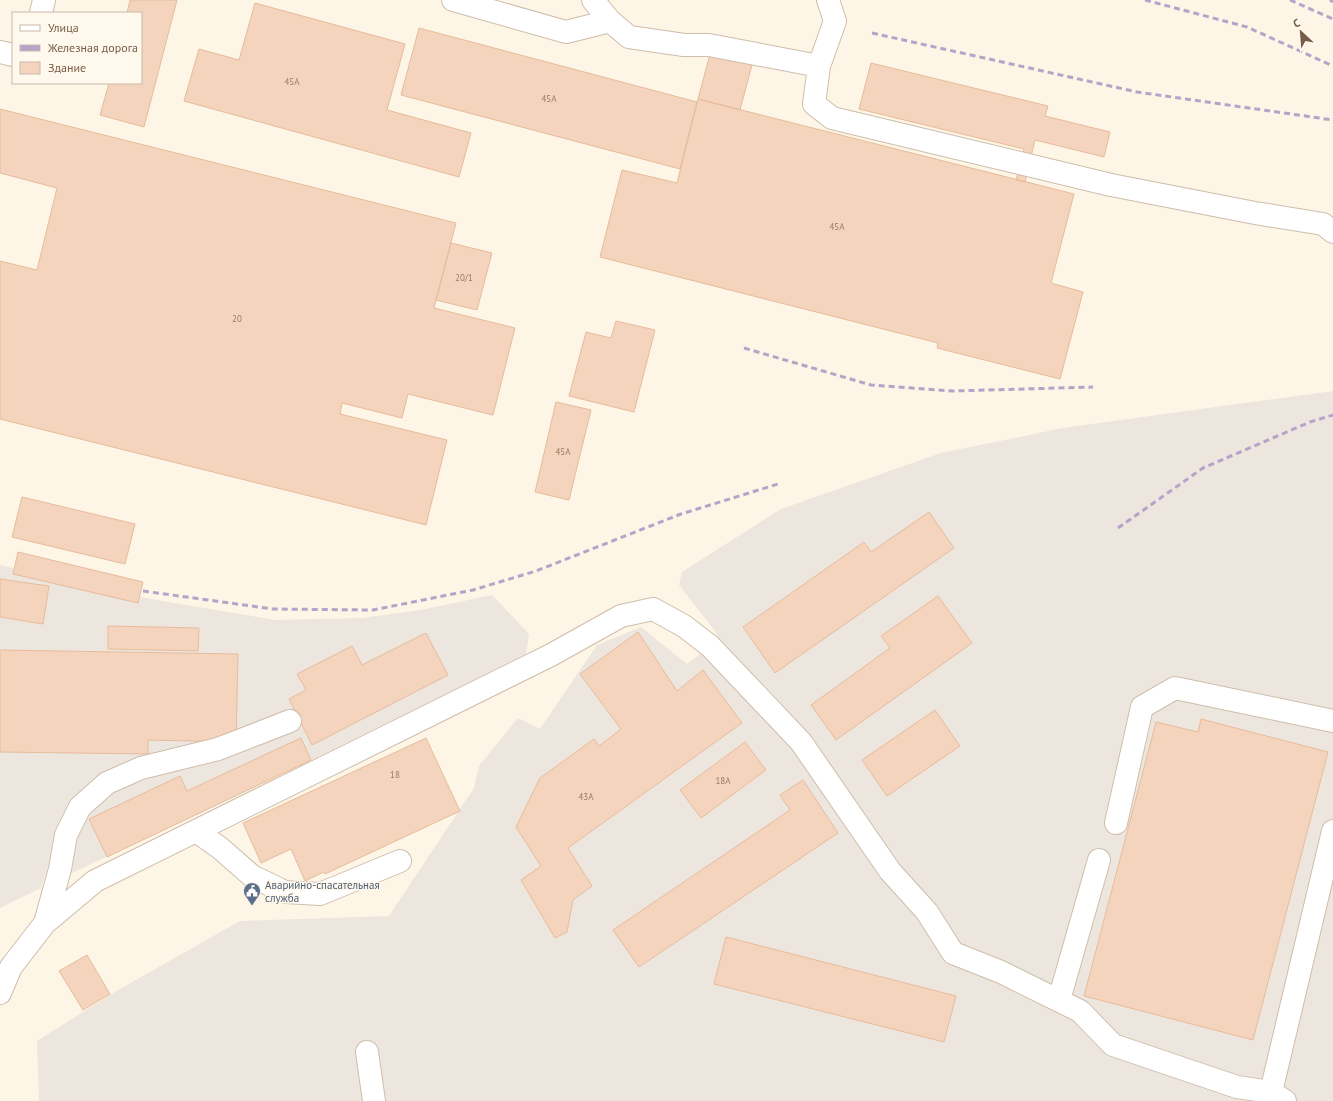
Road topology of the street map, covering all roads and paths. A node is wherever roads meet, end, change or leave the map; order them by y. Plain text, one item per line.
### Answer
1 (44, 0) edge
2 (453, 0) edge
3 (594, 0) edge
4 (828, 0) edge
5 (40, 12) edge
6 (610, 21) junction
7 (0, 52) edge
8 (12, 55) edge
9 (819, 66) junction
10 (1333, 232) edge
11 (290, 721) dead end
12 (1333, 721) edge
13 (1116, 823) dead end
14 (196, 831) junction
15 (1333, 831) edge
16 (1099, 860) dead end
17 (400, 861) dead end
18 (45, 923) junction
19 (0, 993) edge
20 (1059, 1000) junction
21 (367, 1052) dead end
22 (1278, 1097) edge
23 (374, 1101) edge

1 - 5 lane
2 - 6 lane
3 - 6 lane
4 - 9 lane
6 - 9 lane
7 - 8 lane
9 - 10 lane
11 - 18 lane
12 - 13 lane
14 - 17 lane
14 - 18 lane
14 - 20 lane
15 - 22 lane
16 - 20 lane
18 - 19 lane
20 - 22 lane
21 - 23 lane

